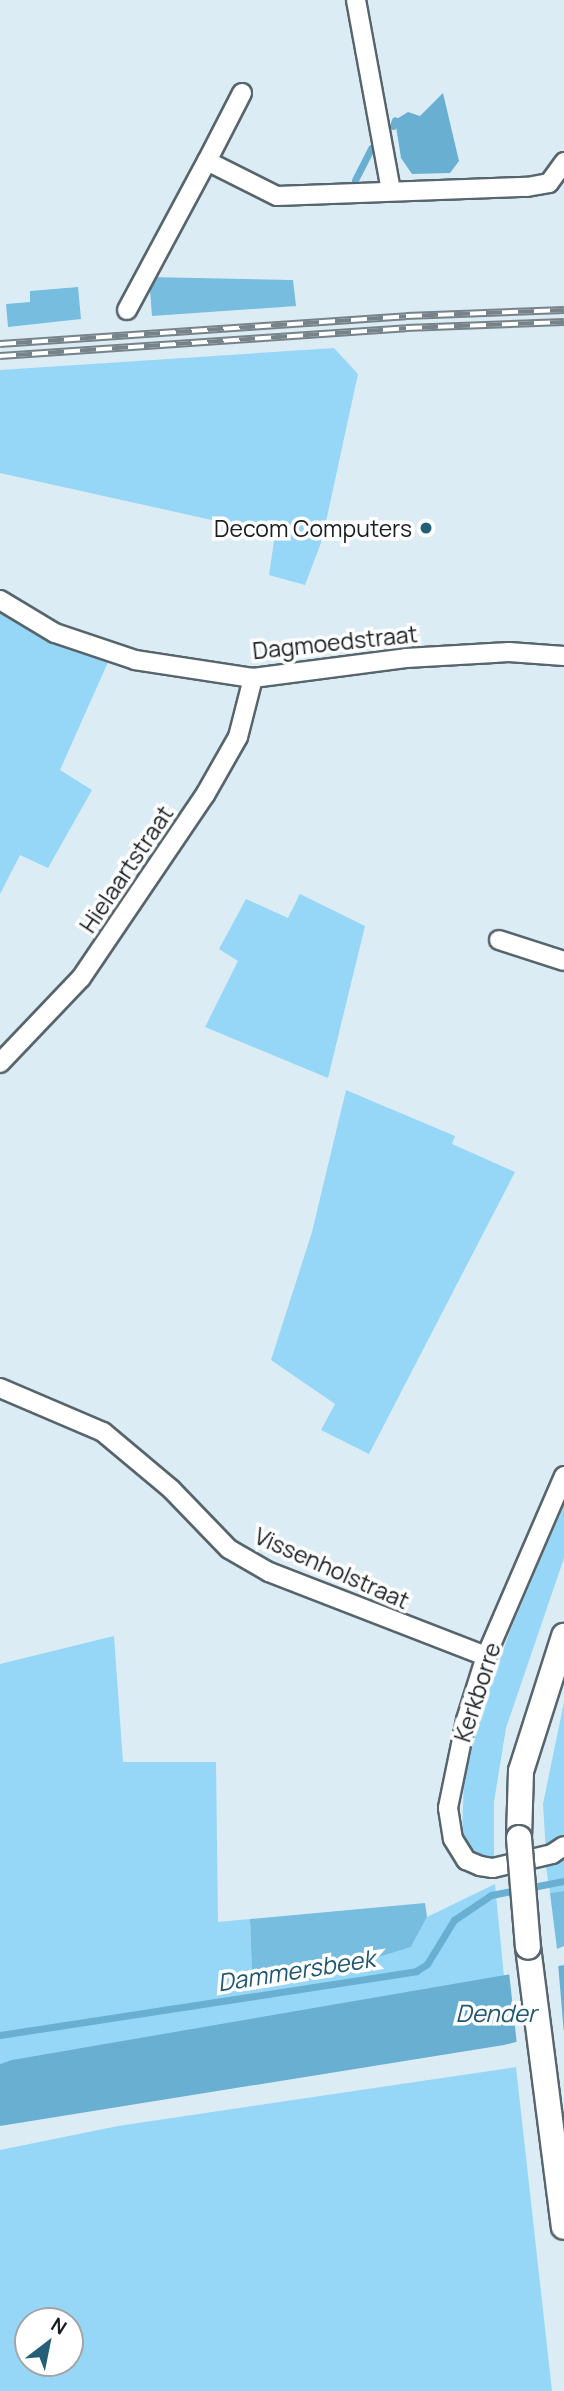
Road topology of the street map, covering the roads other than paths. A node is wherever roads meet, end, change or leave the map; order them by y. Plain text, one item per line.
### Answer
1 (356, 0) edge
2 (242, 93) dead end
3 (207, 161) junction
4 (564, 162) edge
5 (391, 191) junction
6 (127, 310) dead end
7 (0, 600) edge
8 (564, 656) edge
9 (253, 678) junction
10 (499, 940) dead end
11 (564, 961) edge
12 (0, 1063) edge
13 (0, 1388) edge
14 (564, 1476) edge
15 (564, 1636) edge
16 (486, 1657) junction
17 (564, 1846) edge
18 (564, 2227) edge

1 - 5 street
2 - 3 street
3 - 5 street
3 - 6 street
4 - 5 street
7 - 9 street, Dagmoedstraat
8 - 9 street, Dagmoedstraat
9 - 12 street, Hielaartstraat
10 - 11 street
13 - 16 street, Vissenholstraat
14 - 16 street, Kerkborre
15 - 18 street, bridge
16 - 17 street, Kerkborre

